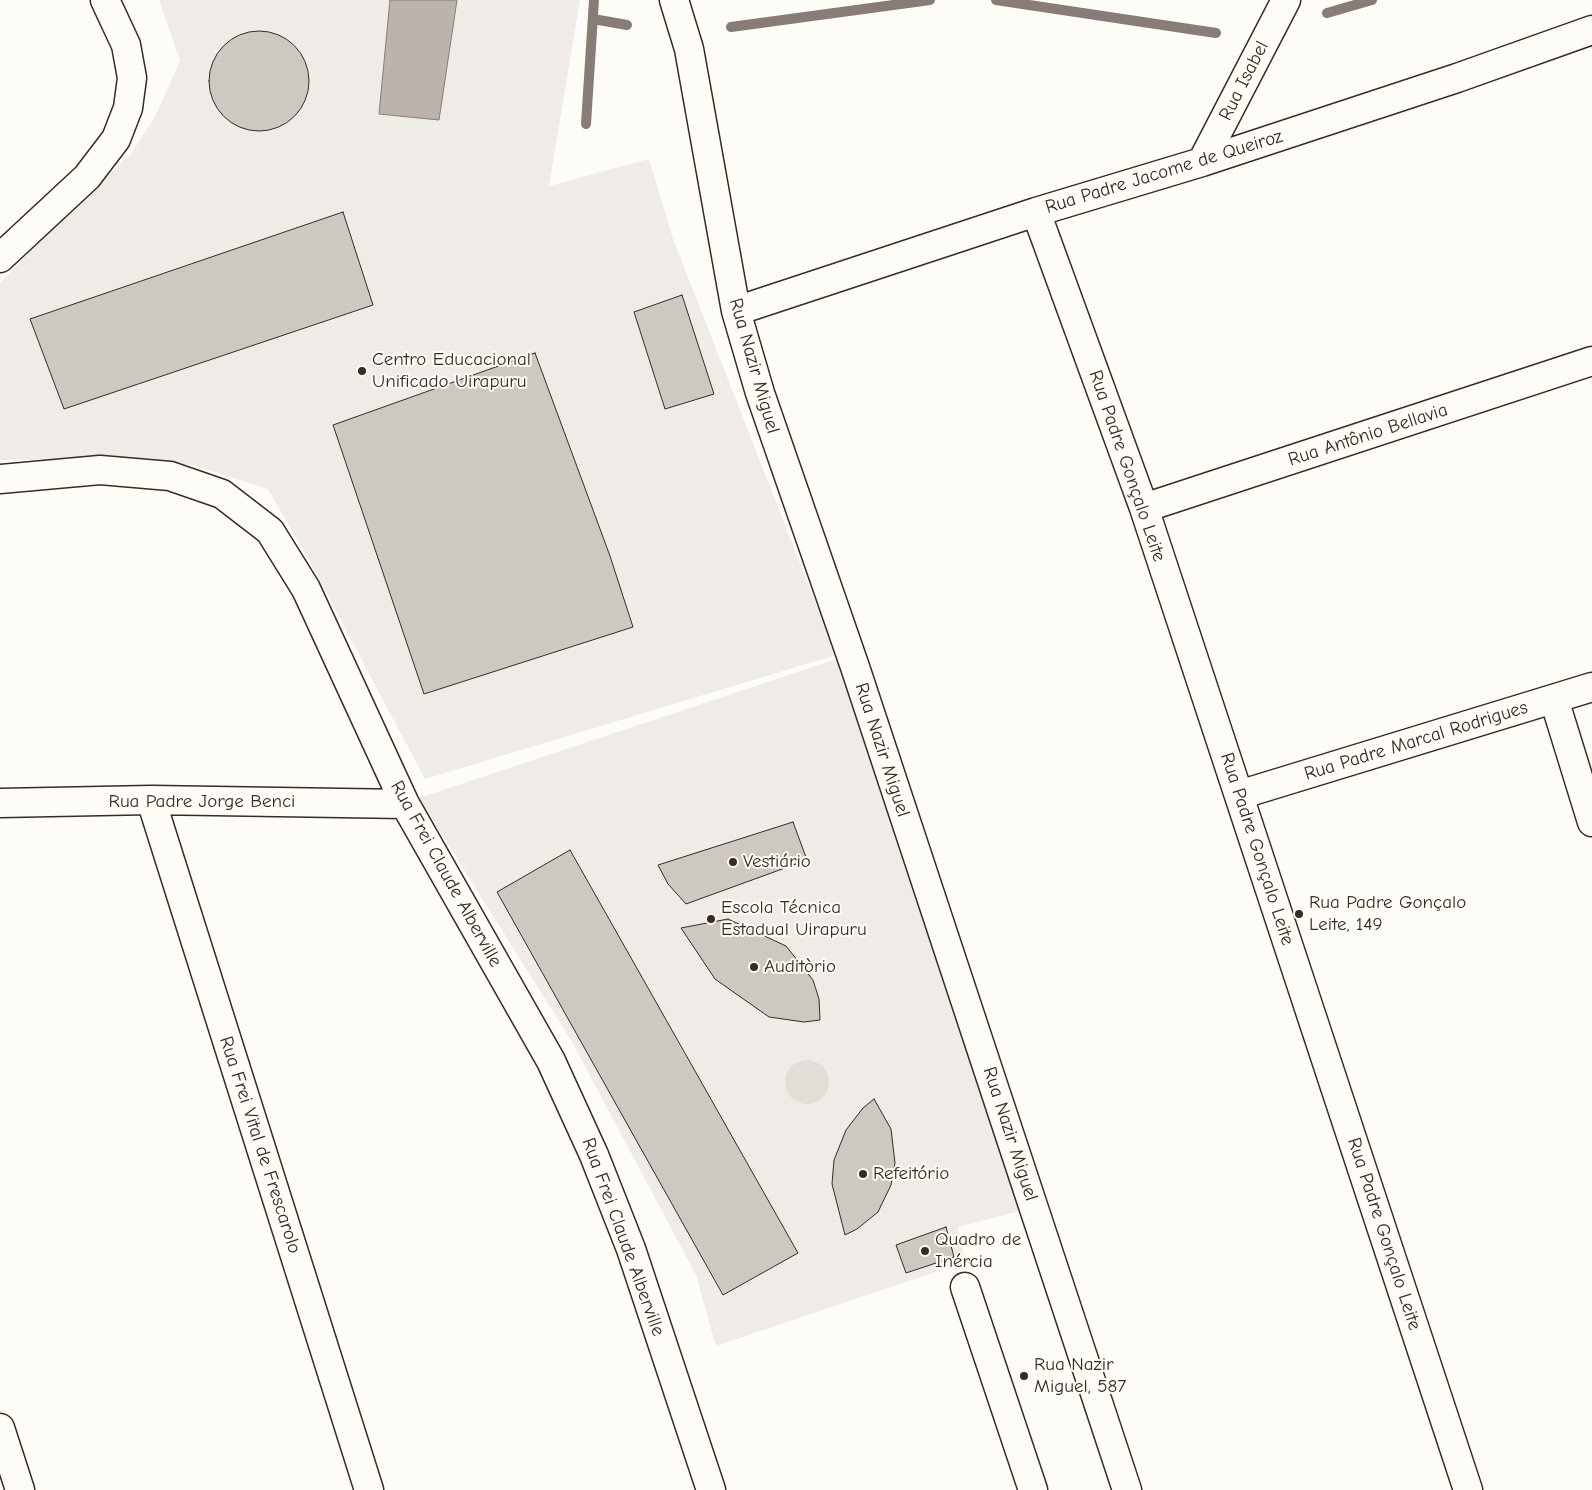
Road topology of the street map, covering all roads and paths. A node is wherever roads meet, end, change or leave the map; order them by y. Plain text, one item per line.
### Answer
1 (105, 0) edge
2 (674, 0) edge
3 (1286, 0) edge
4 (1592, 30) edge
5 (1202, 162) junction
6 (1036, 212) junction
7 (0, 258) edge
8 (736, 311) junction
9 (1592, 361) edge
10 (0, 479) edge
11 (1144, 508) junction
12 (1592, 687) edge
13 (1554, 699) junction
14 (1239, 795) junction
15 (151, 800) junction
16 (0, 804) edge
17 (405, 804) junction
18 (1592, 822) edge
19 (965, 1287) dead end
20 (2, 1441) edge
21 (20, 1490) edge
22 (369, 1490) edge
23 (711, 1490) edge
24 (1033, 1490) edge
25 (1127, 1490) edge
26 (1468, 1490) edge

1 - 7 street
2 - 8 street, Rua Nazir Miguel
3 - 5 street, Rua Isabel
4 - 5 street, Rua Padre Jacome de Queiroz
5 - 6 street, Rua Padre Jacome de Queiroz
6 - 8 street, Rua Padre Jacome de Queiroz
6 - 11 street, Rua Padre Gonçalo Leite
8 - 25 street, Rua Nazir Miguel
9 - 11 street, Rua Antônio Bellavia
10 - 17 street, Rua Frei Claude Alberville
11 - 14 street, Rua Padre Gonçalo Leite
12 - 13 street, Rua Padre Marcal Rodrigues
13 - 14 street, Rua Padre Marcal Rodrigues
13 - 18 street
14 - 26 street, Rua Padre Gonçalo Leite
15 - 16 street, Rua Padre Jorge Benci
15 - 17 street, Rua Padre Jorge Benci
15 - 22 street, Rua Frei Vital de Frescarolo
17 - 23 street, Rua Frei Claude Alberville
19 - 24 street
20 - 21 street

